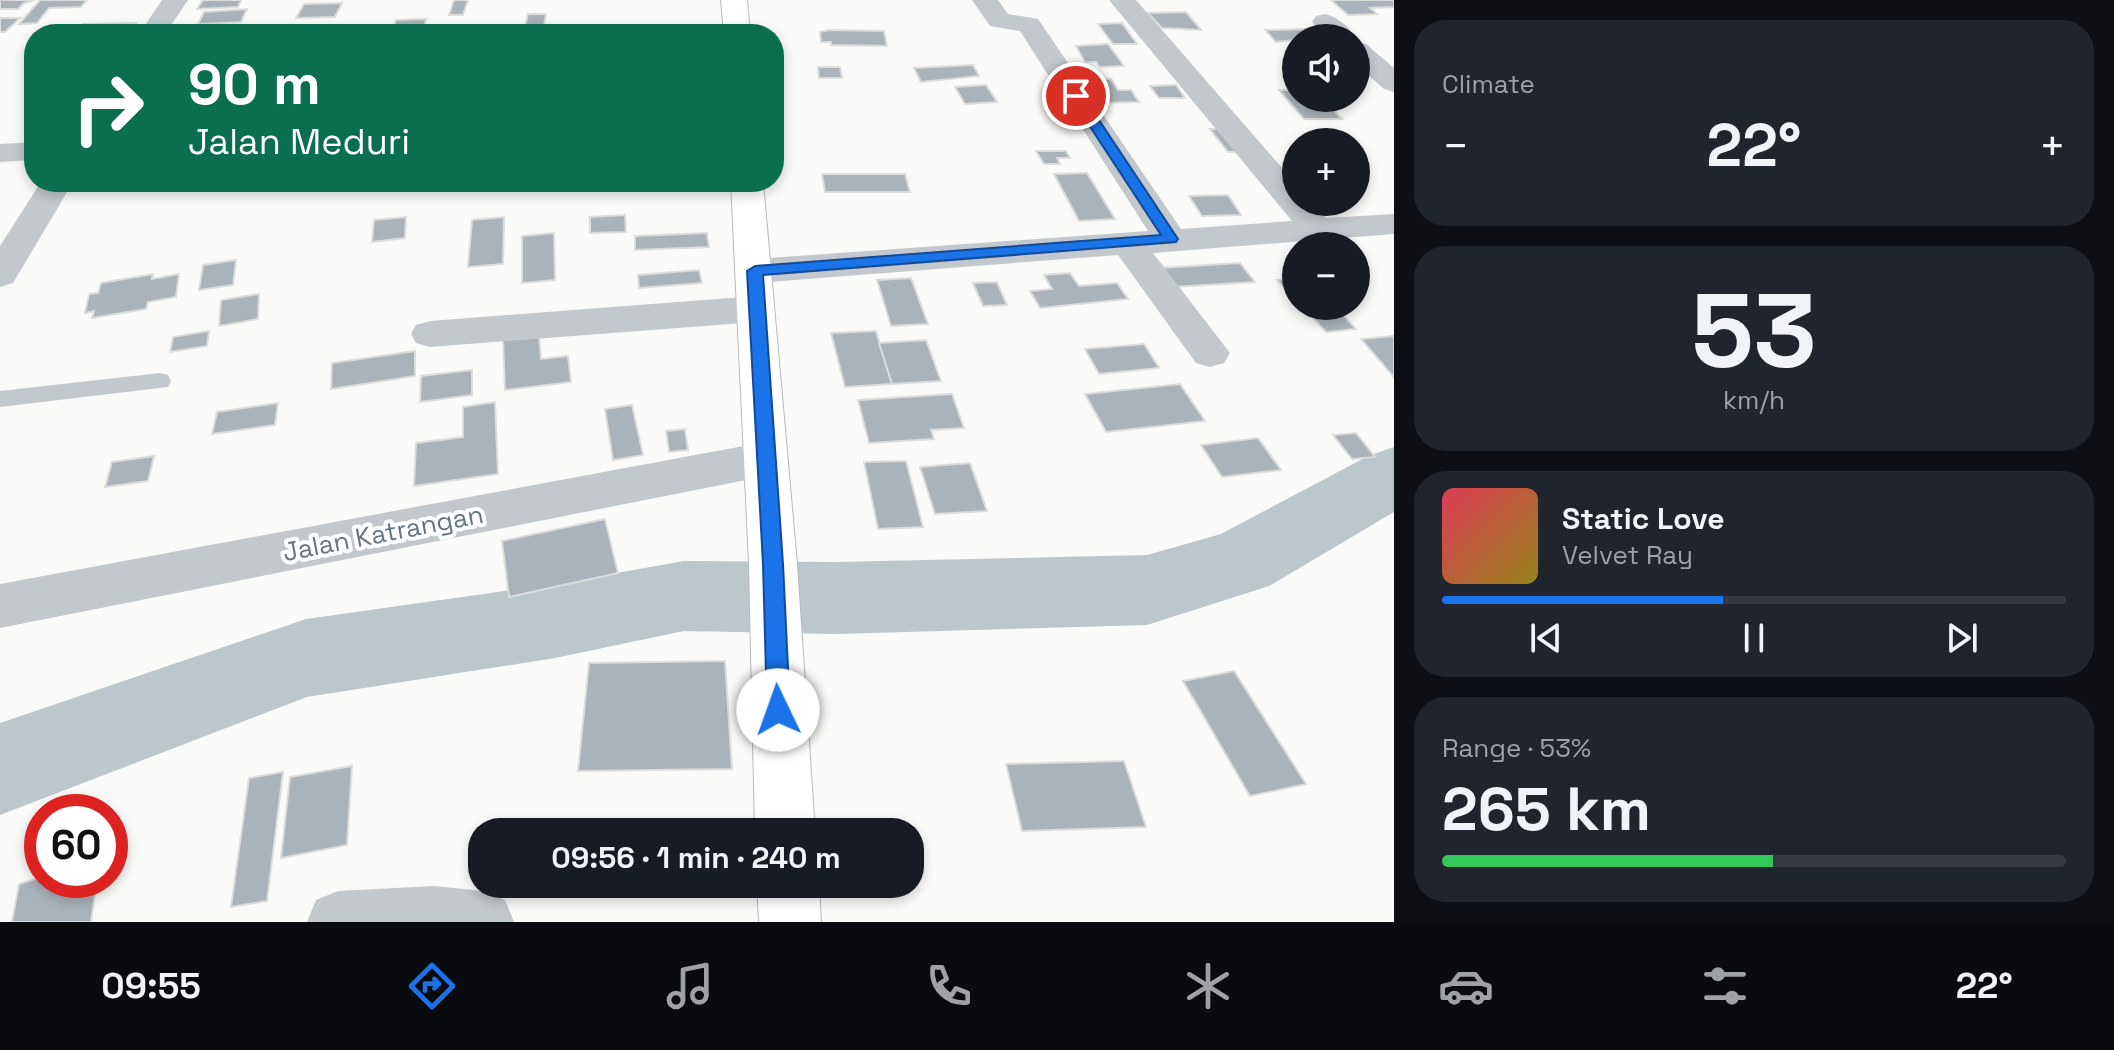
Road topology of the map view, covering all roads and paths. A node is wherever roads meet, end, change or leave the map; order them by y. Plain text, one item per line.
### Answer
1 (175, 0) edge
2 (734, 0) edge
3 (985, 0) edge
4 (1122, 0) edge
5 (159, 24) edge
6 (736, 24) edge
7 (1370, 62) edge
8 (1394, 83) edge
9 (24, 152) edge
10 (0, 153) edge
11 (51, 192) edge
12 (748, 192) edge
13 (1394, 224) edge
14 (1317, 229) junction
15 (1170, 239) junction
16 (1126, 242) junction
17 (0, 275) edge
18 (755, 290) junction
19 (430, 334) dead end
20 (1210, 353) dead end
21 (160, 381) dead end
22 (0, 399) edge
23 (766, 459) junction
24 (0, 606) edge
25 (784, 818) edge
26 (789, 898) edge
27 (338, 922) edge
28 (483, 922) edge
29 (790, 922) edge

1 - 5 street
2 - 6 main road
3 - 15 street
4 - 14 street
7 - 8 street
9 - 10 street
11 - 17 street
12 - 18 main road
13 - 14 street
14 - 15 street
15 - 16 street
16 - 18 street
16 - 20 street
18 - 19 street
18 - 23 main road
21 - 22 lane
23 - 24 street, Jalan Katrangan
23 - 25 main road
26 - 29 main road
27 - 28 street

